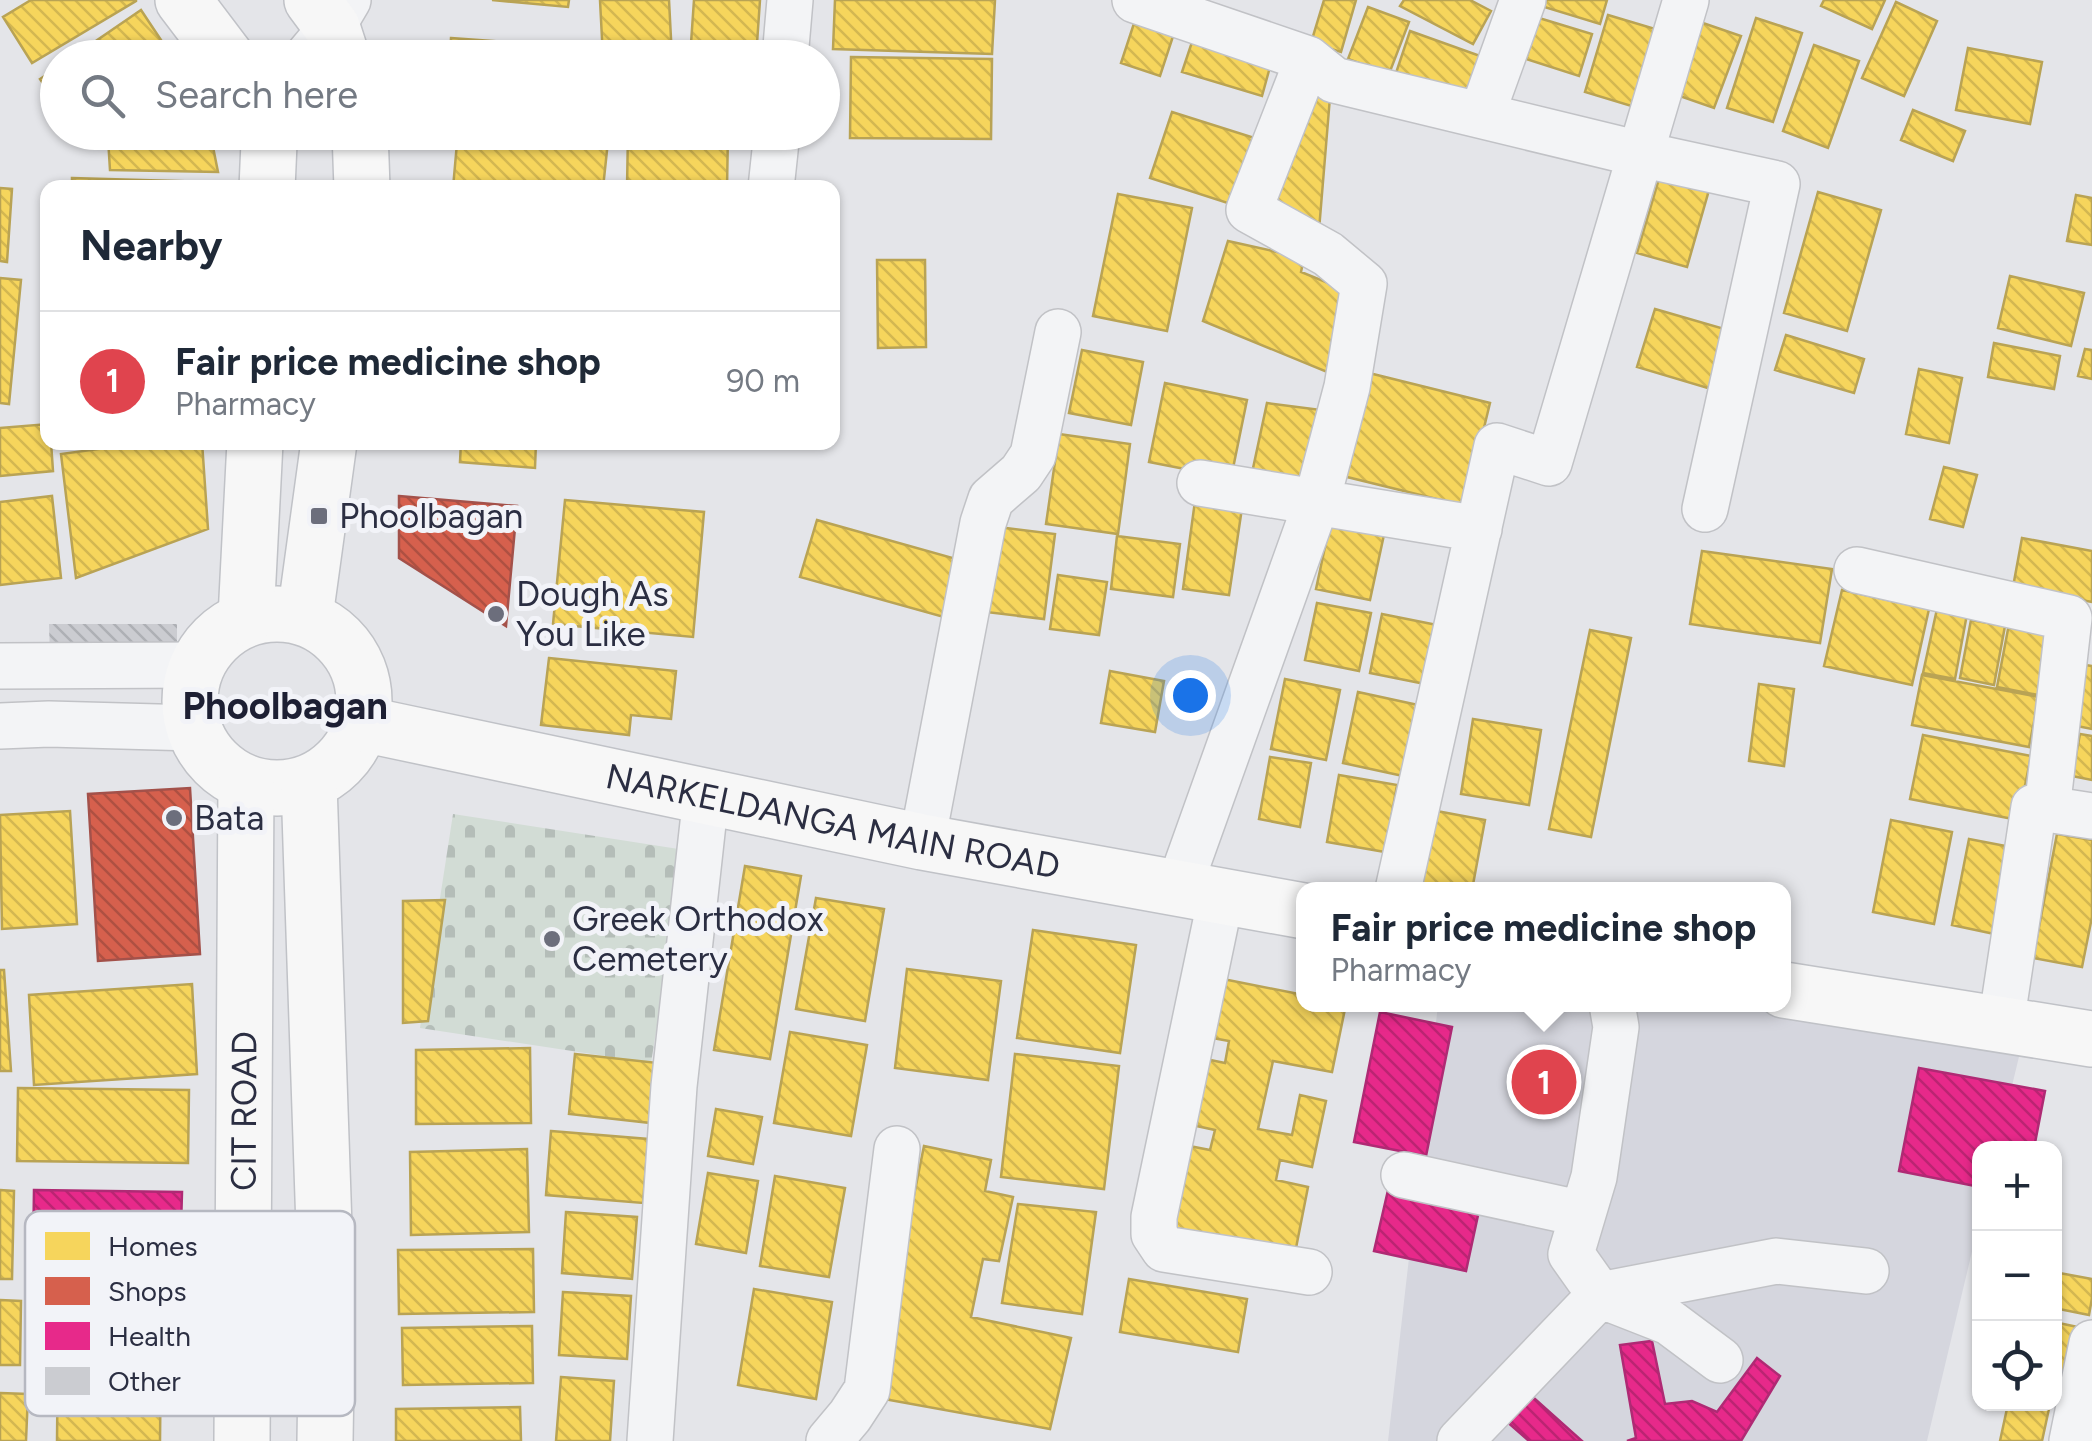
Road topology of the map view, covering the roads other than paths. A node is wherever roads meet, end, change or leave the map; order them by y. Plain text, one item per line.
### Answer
1 (183, 0) edge
2 (790, 0) edge
3 (1135, 0) edge
4 (1523, 0) edge
5 (1686, 0) edge
6 (214, 40) edge
7 (786, 40) edge
8 (1308, 59) junction
9 (1482, 114) junction
10 (269, 150) edge
11 (361, 150) edge
12 (775, 150) edge
13 (1640, 154) junction
14 (267, 180) edge
15 (362, 180) edge
16 (772, 180) edge
17 (1058, 332) dead end
18 (254, 450) edge
19 (328, 450) edge
20 (1200, 483) dead end
21 (1316, 504) junction
22 (1705, 509) dead end
23 (1479, 529) junction
24 (1857, 570) dead end
25 (305, 616) junction
26 (246, 618) junction
27 (198, 665) junction
28 (0, 666) edge
29 (364, 724) junction
30 (0, 726) edge
31 (194, 728) junction
32 (246, 783) junction
33 (309, 784) junction
34 (706, 796) junction
35 (2047, 810) junction
36 (2092, 816) edge
37 (922, 842) junction
38 (1400, 882) edge
39 (1200, 893) junction
40 (1296, 910) edge
41 (1791, 991) edge
42 (1620, 1012) edge
43 (2001, 1024) junction
44 (2092, 1040) edge
45 (897, 1150) dead end
46 (1404, 1175) dead end
47 (243, 1211) edge
48 (323, 1211) edge
49 (1583, 1214) junction
50 (1866, 1271) dead end
51 (1309, 1272) dead end
52 (1600, 1295) junction
53 (2092, 1343) edge
54 (1720, 1360) dead end
55 (242, 1416) edge
56 (325, 1416) edge
57 (242, 1441) edge
58 (325, 1441) edge
59 (650, 1441) edge
60 (829, 1441) edge
61 (1460, 1441) edge
62 (2072, 1441) edge

1 - 6 main road
2 - 7 street
3 - 8 street
4 - 9 street
5 - 13 street
8 - 9 street
8 - 21 street
9 - 13 street
10 - 14 main road
11 - 15 main road
12 - 16 street
13 - 22 street
13 - 23 street
17 - 37 street
18 - 26 main road
19 - 25 main road
20 - 21 street
21 - 23 street
21 - 39 street
23 - 38 street
24 - 35 street
25 - 26 main road
25 - 29 main road
26 - 27 main road
27 - 28 street
27 - 31 main road
29 - 33 main road
29 - 34 main road, NARKELDANGA MAIN ROAD
30 - 31 street
31 - 32 main road
32 - 33 main road
32 - 47 main road, CIT ROAD
33 - 48 main road, CIT ROAD
34 - 37 main road, NARKELDANGA MAIN ROAD
34 - 59 street
35 - 36 street
35 - 43 street
37 - 39 main road, NARKELDANGA MAIN ROAD
39 - 40 main road, NARKELDANGA MAIN ROAD
39 - 51 street
41 - 43 main road
42 - 49 street
43 - 44 main road
45 - 60 street
46 - 49 street
49 - 52 street
50 - 52 street
52 - 54 street
52 - 61 street
53 - 62 street
55 - 57 main road, CIT ROAD
56 - 58 main road, CIT ROAD

